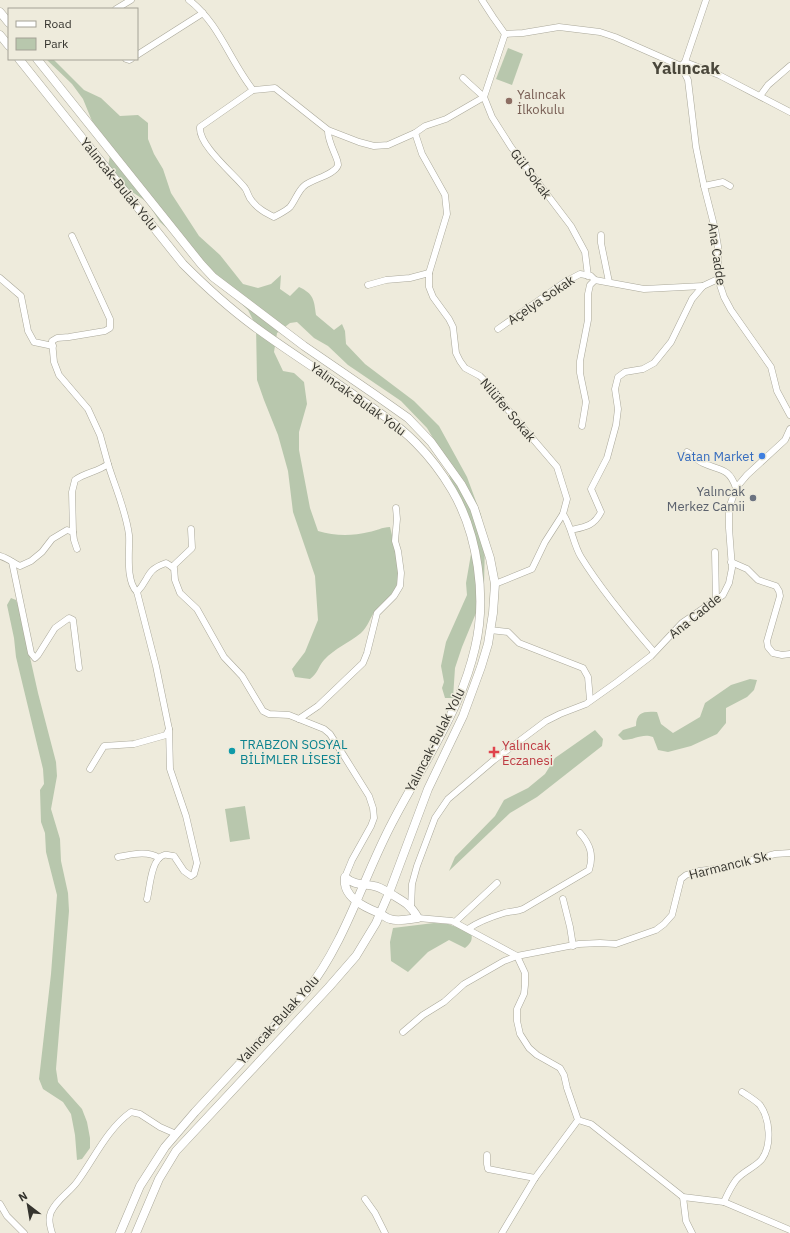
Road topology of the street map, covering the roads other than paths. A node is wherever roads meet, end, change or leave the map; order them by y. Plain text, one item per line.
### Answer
1 (189, 0) edge
2 (482, 0) edge
3 (706, 0) edge
4 (128, 1) edge
5 (118, 8) edge
6 (0, 12) edge
7 (203, 13) junction
8 (8, 23) edge
9 (505, 34) junction
10 (0, 35) edge
11 (8, 45) edge
12 (138, 54) edge
13 (20, 60) edge
14 (39, 60) edge
15 (683, 64) junction
16 (790, 66) edge
17 (463, 78) dead end
18 (253, 90) junction
19 (760, 96) junction
20 (484, 97) junction
21 (790, 112) edge
22 (328, 130) junction
23 (415, 133) junction
24 (704, 186) junction
25 (730, 186) dead end
26 (602, 235) dead end
27 (72, 236) dead end
28 (429, 274) junction
29 (588, 276) junction
30 (0, 278) edge
31 (718, 279) junction
32 (595, 280) junction
33 (609, 282) junction
34 (368, 285) dead end
35 (703, 286) junction
36 (498, 330) dead end
37 (53, 346) junction
38 (790, 415) edge
39 (582, 426) dead end
40 (790, 429) edge
41 (687, 452) dead end
42 (108, 464) junction
43 (736, 488) junction
44 (396, 508) dead end
45 (563, 514) junction
46 (191, 529) dead end
47 (572, 530) junction
48 (73, 532) junction
49 (77, 549) dead end
50 (715, 552) dead end
51 (0, 556) edge
52 (12, 562) junction
53 (731, 562) junction
54 (172, 567) junction
55 (495, 584) junction
56 (137, 592) junction
57 (716, 600) junction
58 (490, 630) junction
59 (654, 652) junction
60 (790, 654) edge
61 (79, 668) dead end
62 (590, 700) junction
63 (299, 719) junction
64 (169, 729) junction
65 (90, 769) dead end
66 (580, 833) dead end
67 (790, 852) edge
68 (118, 857) dead end
69 (159, 858) junction
70 (345, 877) junction
71 (497, 884) dead end
72 (364, 885) junction
73 (389, 893) junction
74 (147, 899) dead end
75 (563, 899) dead end
76 (357, 902) junction
77 (412, 908) junction
78 (380, 914) junction
79 (418, 918) junction
80 (455, 922) junction
81 (468, 929) junction
82 (573, 946) junction
83 (517, 956) junction
84 (403, 1032) dead end
85 (742, 1092) dead end
86 (578, 1120) junction
87 (176, 1134) junction
88 (487, 1155) dead end
89 (535, 1178) junction
90 (683, 1197) junction
91 (365, 1199) dead end
92 (724, 1202) junction
93 (0, 1204) edge
94 (790, 1230) edge
95 (24, 1233) edge
96 (52, 1233) edge
97 (120, 1233) edge
98 (136, 1233) edge
99 (385, 1233) edge
100 (502, 1233) edge
101 (692, 1233) edge

1 - 7 street
2 - 9 street
3 - 15 street
4 - 5 street
6 - 8 main road
7 - 12 street
7 - 18 street
9 - 15 street
9 - 20 street
10 - 11 main road
13 - 72 main road, Yalıncak-Bulak Yolu
14 - 55 main road, Yalıncak-Bulak Yolu
15 - 19 street
15 - 24 street, Ana Cadde
16 - 19 street
17 - 20 street, Gül Sokak
18 - 22 street
18 - 22 street
19 - 21 street
20 - 23 street
20 - 29 street, Gül Sokak
22 - 23 street
23 - 28 street, Nilüfer Sokak
24 - 25 street
24 - 31 street, Ana Cadde
26 - 33 street
27 - 37 street
28 - 34 street
28 - 45 street, Nilüfer Sokak
29 - 32 street, Açelya Sokak
29 - 36 street, Açelya Sokak
30 - 37 street
31 - 35 street
31 - 38 street, Ana Cadde
32 - 33 street, Açelya Sokak
32 - 39 street
33 - 35 street, Açelya Sokak
35 - 47 street
37 - 42 street
40 - 43 street, Ana Cadde
41 - 43 street
42 - 48 street
42 - 56 street
43 - 53 street, Ana Cadde
44 - 63 street
45 - 47 street
45 - 55 street
46 - 54 street
47 - 59 street
48 - 49 street
48 - 52 street
50 - 57 street
51 - 52 street
52 - 61 street
53 - 57 street, Ana Cadde
53 - 60 street
54 - 56 street
54 - 63 street
55 - 58 main road, Yalıncak-Bulak Yolu
56 - 64 street
57 - 59 street, Ana Cadde
58 - 62 street
58 - 73 main road, Yalıncak-Bulak Yolu
59 - 62 street, Ana Cadde
62 - 77 street, Ana Cadde
63 - 70 street
64 - 65 street
64 - 69 street
66 - 81 street
67 - 82 street, Harmancık Sk.
68 - 69 street
69 - 74 street
70 - 72 main road
70 - 76 main road
71 - 80 street
72 - 73 main road
72 - 76 main road, Yalıncak-Bulak Yolu
73 - 77 main road
73 - 78 main road, Yalıncak-Bulak Yolu
75 - 82 street
76 - 78 main road
76 - 87 main road, Yalıncak-Bulak Yolu
77 - 79 main road
78 - 79 main road
78 - 98 main road, Yalıncak-Bulak Yolu
79 - 80 street
80 - 81 street
81 - 83 street
82 - 83 street, Harmancık Sk.
83 - 84 street, Harmancık Sk.
83 - 86 street
85 - 92 street
86 - 89 street
86 - 90 street
87 - 96 street
87 - 97 main road, Yalıncak-Bulak Yolu
88 - 89 street
89 - 100 street
90 - 92 street
90 - 101 street
91 - 99 street
92 - 94 street
93 - 95 street

